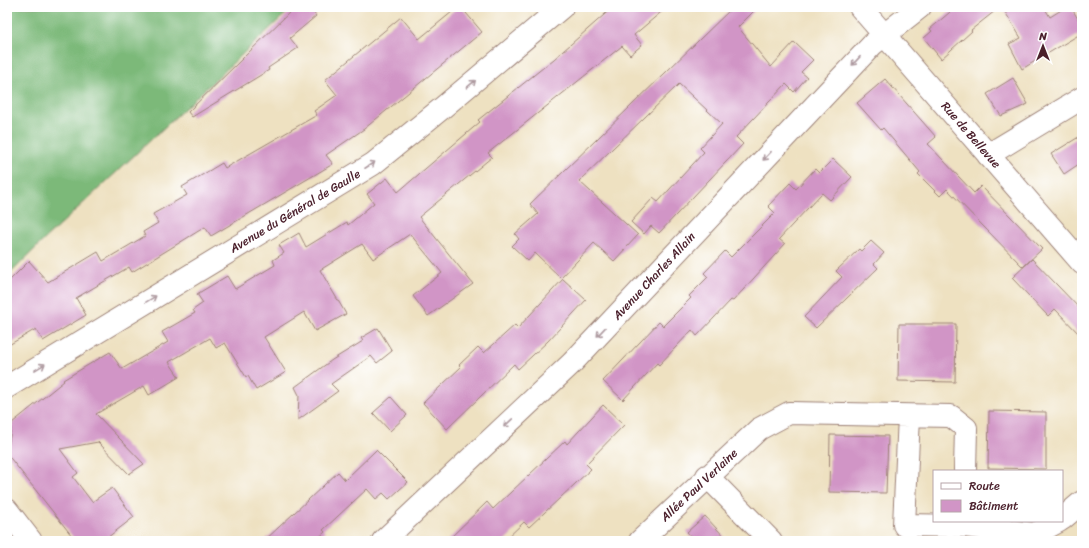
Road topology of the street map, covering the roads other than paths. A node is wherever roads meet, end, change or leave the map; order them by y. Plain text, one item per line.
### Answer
1 (562, 7) edge
2 (860, 7) edge
3 (920, 7) edge
4 (885, 35) junction
5 (1082, 98) edge
6 (988, 155) junction
7 (1082, 262) edge
8 (7, 387) edge
9 (909, 416) junction
10 (965, 470) edge
11 (707, 476) junction
12 (1082, 502) edge
13 (7, 510) edge
14 (1063, 518) edge
15 (1057, 522) edge
16 (964, 524) edge
17 (1034, 537) edge
18 (31, 541) edge
19 (383, 541) edge
20 (640, 541) edge
21 (770, 541) edge

8 -> 1 street, Avenue du Général de Gaulle
2 - 4 street, Rue de Bellevue
3 - 4 street, Avenue Charles Allain
4 - 6 street, Rue de Bellevue
4 -> 19 street, Avenue Charles Allain
5 - 6 street
6 - 7 street, Rue de Bellevue
9 - 10 street, Allée Paul Verlaine
9 - 11 street, Allée Paul Verlaine
9 - 16 street
11 - 20 street, Allée Paul Verlaine
11 - 21 street
12 - 14 street
13 - 18 street
15 - 17 street
16 - 17 street

